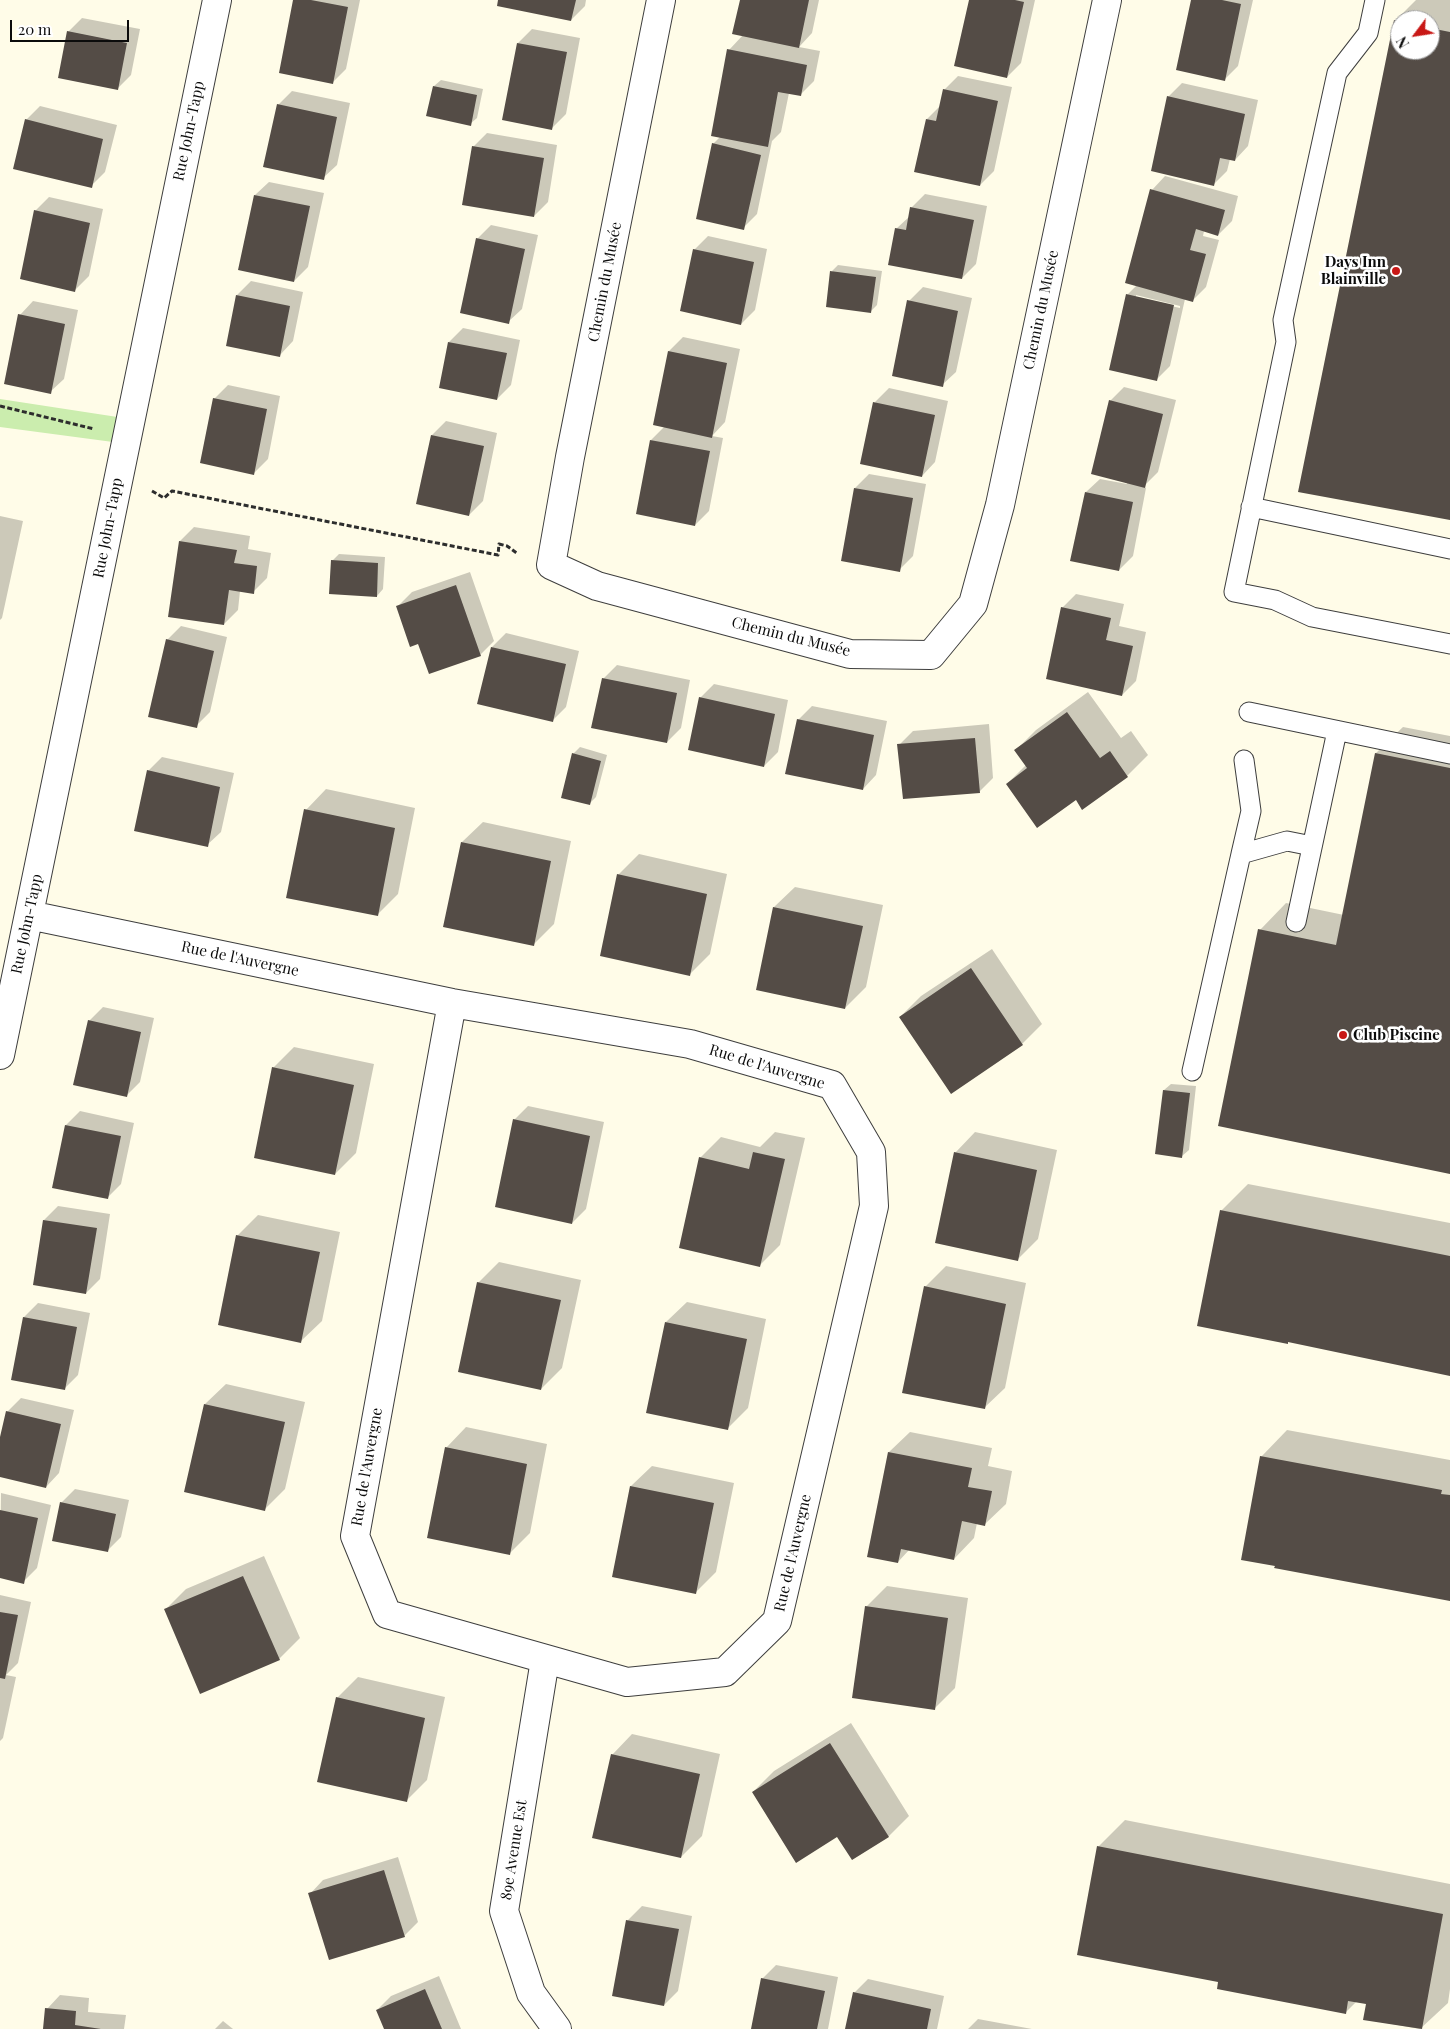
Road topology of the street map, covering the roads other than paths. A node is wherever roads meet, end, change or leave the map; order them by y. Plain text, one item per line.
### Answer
1 (217, 0) edge
2 (661, 0) edge
3 (1107, 0) edge
4 (1375, 0) edge
5 (1251, 507) junction
6 (1450, 549) edge
7 (1450, 644) edge
8 (1248, 712) dead end
9 (1337, 731) junction
10 (1450, 754) edge
11 (1244, 760) dead end
12 (1312, 846) junction
13 (1241, 854) junction
14 (29, 915) junction
15 (1296, 922) dead end
16 (452, 1002) junction
17 (0, 1055) edge
18 (1192, 1071) dead end
19 (545, 1660) junction
20 (557, 2029) edge

1 - 14 street, Rue John-Tapp
2 - 3 street, Chemin du Musée
4 - 5 lane
5 - 6 lane
5 - 7 lane
8 - 9 lane
9 - 10 lane
9 - 12 lane
11 - 13 lane
12 - 13 lane
12 - 15 lane
13 - 18 lane
14 - 16 street, Rue de l'Auvergne
14 - 17 street, Rue John-Tapp
16 - 19 street, Rue de l'Auvergne
16 - 19 street, Rue de l'Auvergne
19 - 20 street, 89e Avenue Est

